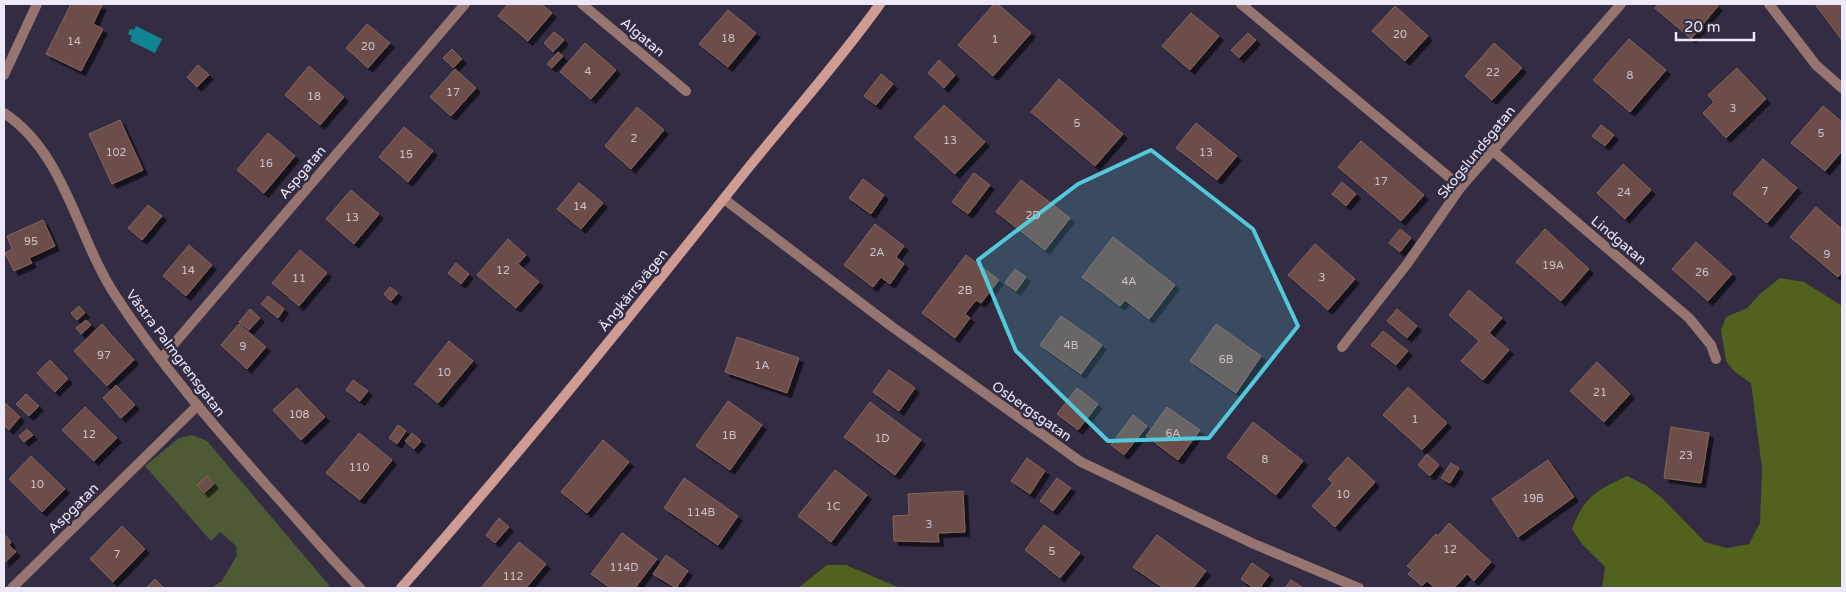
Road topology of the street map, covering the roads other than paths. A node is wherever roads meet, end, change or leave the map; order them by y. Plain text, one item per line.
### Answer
1 (37, 4) edge
2 (465, 4) edge
3 (582, 4) edge
4 (880, 4) edge
5 (1241, 4) edge
6 (1621, 4) edge
7 (1769, 4) edge
8 (4, 75) edge
9 (1842, 88) edge
10 (686, 91) dead end
11 (4, 113) edge
12 (1492, 150) junction
13 (1461, 187) junction
14 (724, 199) junction
15 (1342, 347) dead end
16 (161, 359) junction
17 (1716, 359) dead end
18 (196, 406) junction
19 (12, 588) edge
20 (360, 588) edge
21 (402, 588) edge
22 (1359, 588) edge

1 - 8 street
2 - 16 street, Aspgatan
3 - 10 street, Algatan
4 - 14 street, Ängkärrsvägen
5 - 13 street
6 - 12 street, Skogslundsgatan
7 - 9 street
11 - 16 street, Västra Palmgrensgatan
12 - 13 street, Skogslundsgatan
12 - 17 street, Lindgatan
13 - 15 street, Skogslundsgatan
14 - 21 street, Ängkärrsvägen
14 - 22 street, Osbergsgatan
16 - 18 street, Västra Palmgrensgatan
18 - 19 street, Aspgatan
18 - 20 street, Västra Palmgrensgatan

